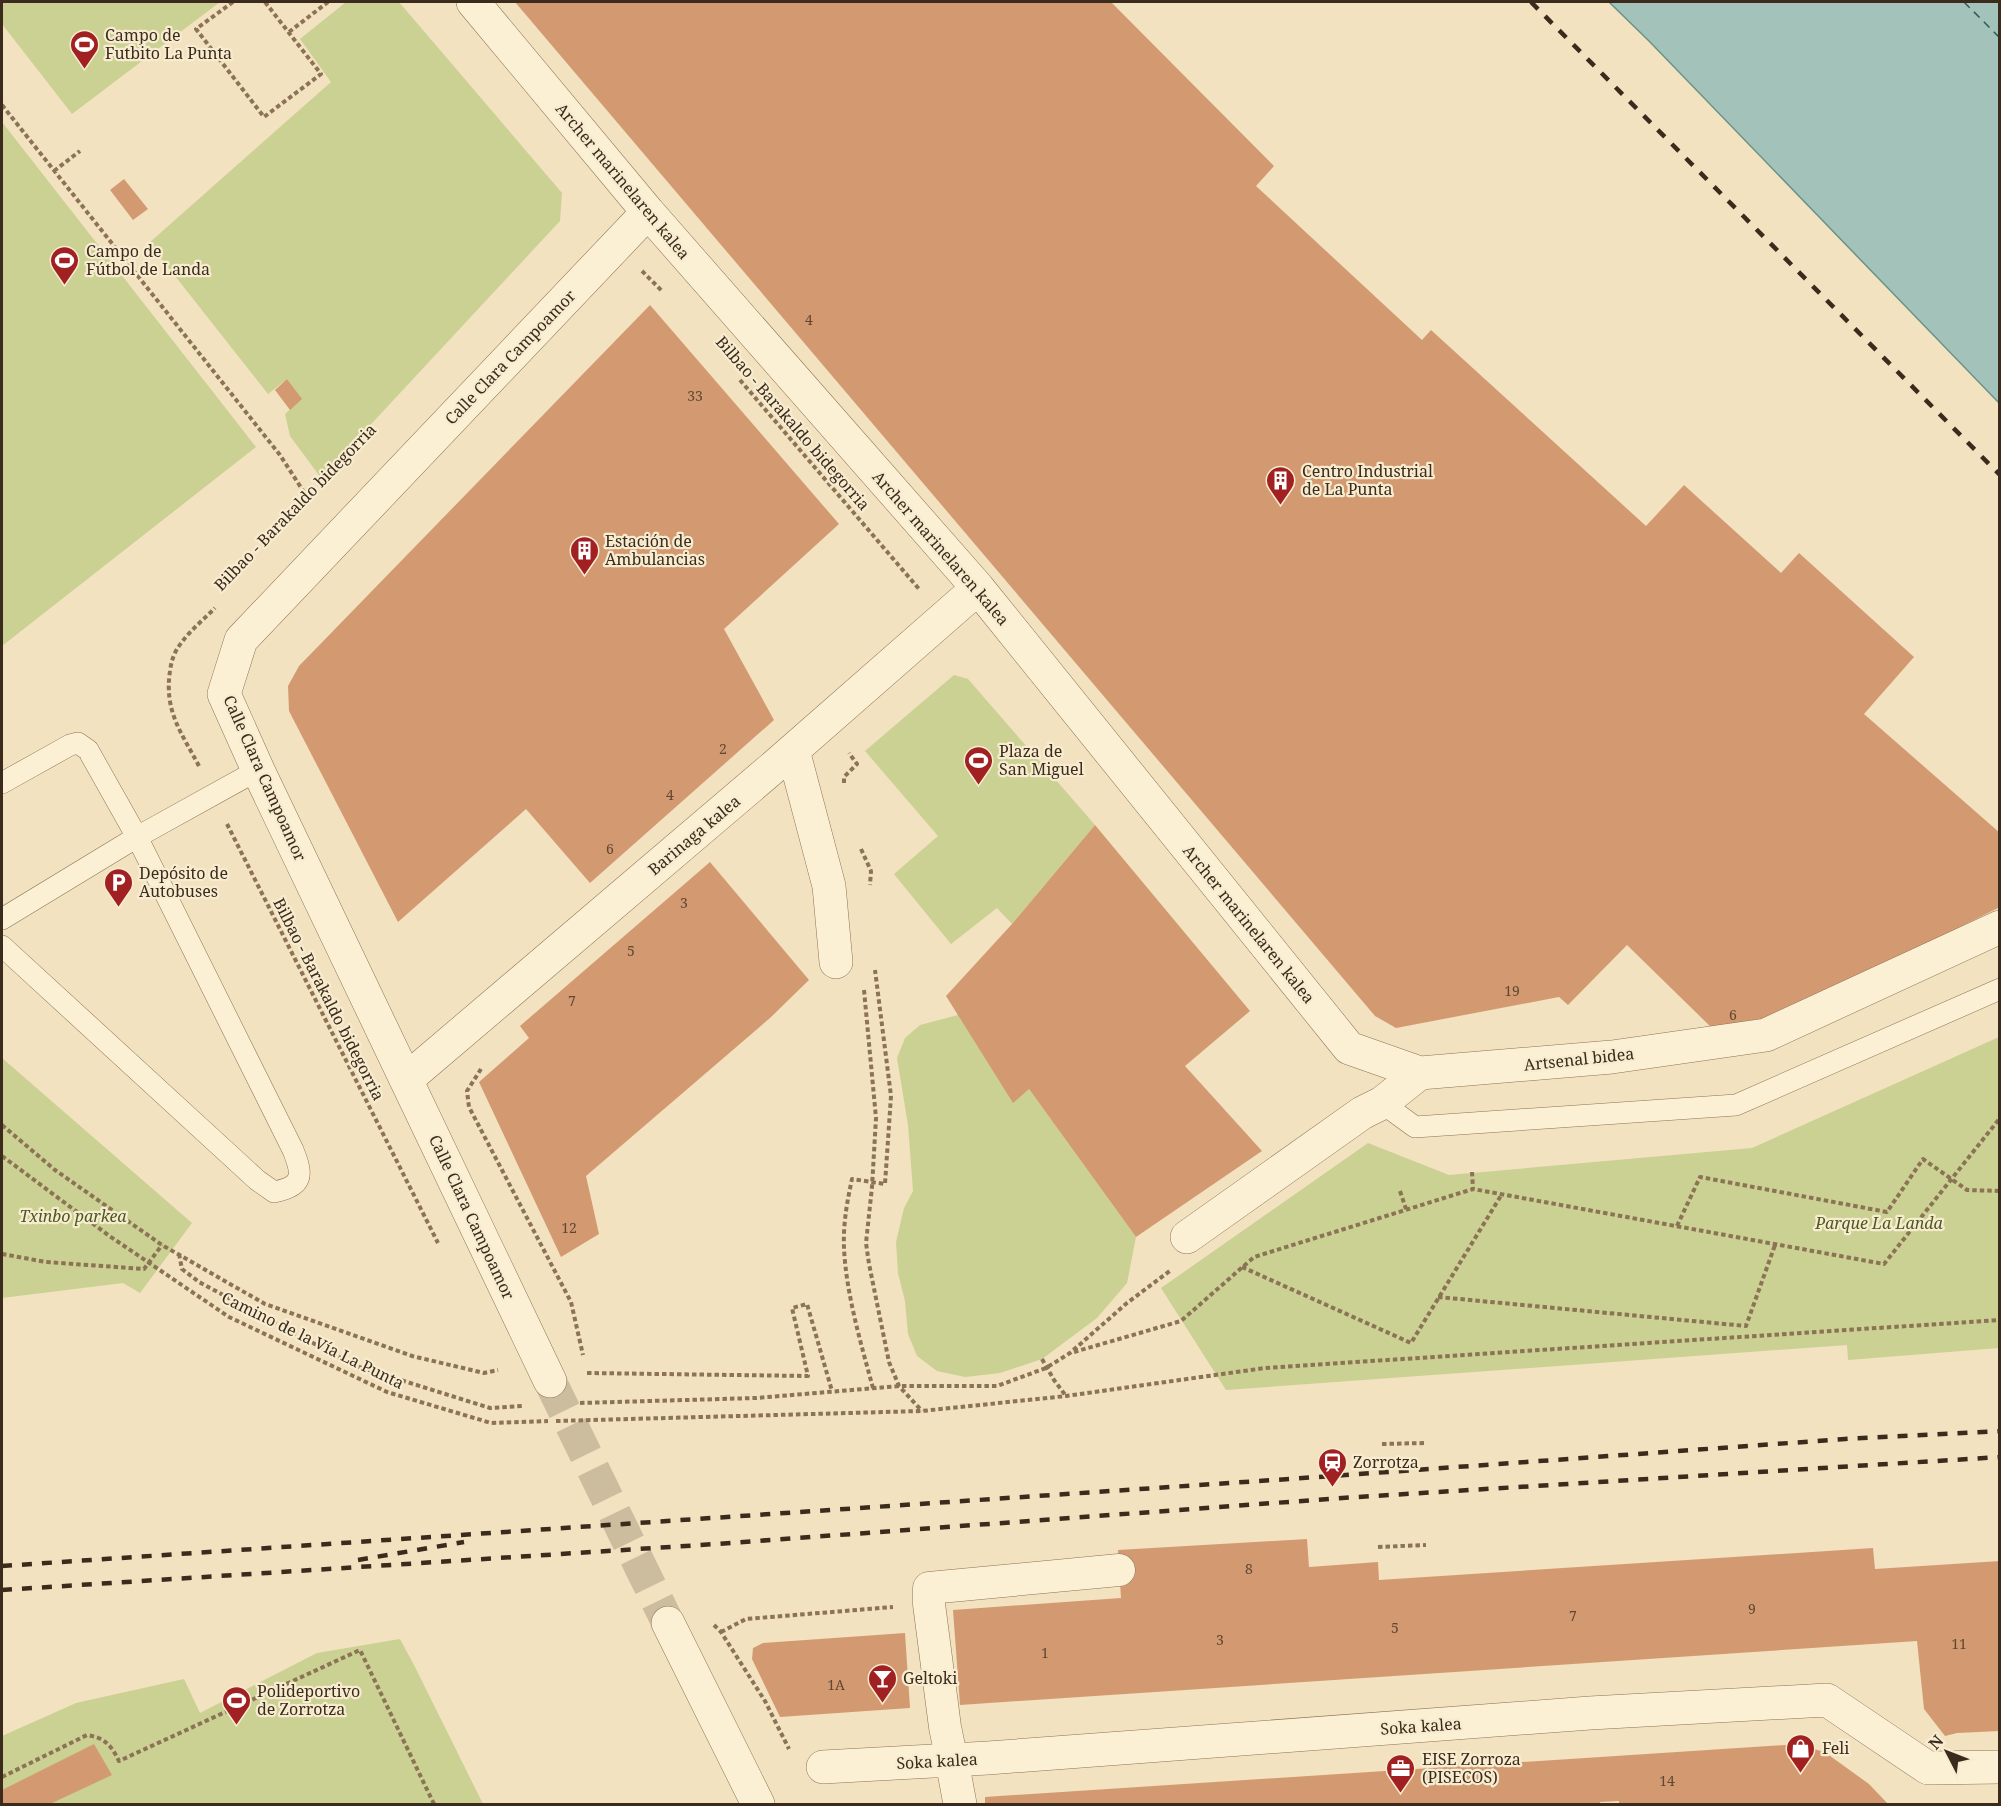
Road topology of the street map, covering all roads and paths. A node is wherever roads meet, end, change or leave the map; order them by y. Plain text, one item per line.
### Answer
1 (233, 2) edge
2 (265, 2) edge
3 (328, 2) edge
4 (473, 2) edge
5 (289, 33) junction
6 (2, 105) edge
7 (80, 151) dead end
8 (54, 171) junction
9 (648, 212) junction
10 (617, 245) junction
11 (665, 293) dead end
12 (739, 378) dead end
13 (309, 500) dead end
14 (978, 588) junction
15 (220, 602) dead end
16 (944, 618) junction
17 (857, 744) dead end
18 (793, 750) junction
19 (848, 752) junction
20 (843, 756) dead end
21 (258, 770) junction
22 (2, 783) edge
23 (843, 785) dead end
24 (212, 794) junction
25 (137, 837) junction
26 (858, 841) dead end
27 (869, 893) dead end
28 (2, 919) edge
29 (2000, 927) edge
30 (2, 946) edge
31 (874, 960) dead end
32 (836, 962) dead end
33 (863, 984) dead end
34 (2000, 989) edge
35 (486, 1063) dead end
36 (1420, 1073) junction
37 (407, 1079) junction
38 (1382, 1103) junction
39 (2000, 1118) edge
40 (2, 1125) edge
41 (2, 1156) edge
42 (1472, 1172) dead end
43 (1951, 1179) junction
44 (872, 1181) junction
45 (1473, 1189) junction
46 (1400, 1191) dead end
47 (2000, 1191) edge
48 (1502, 1194) junction
49 (1406, 1209) junction
50 (1677, 1226) junction
51 (1187, 1237) dead end
52 (1775, 1244) junction
53 (162, 1245) junction
54 (442, 1251) dead end
55 (2, 1254) edge
56 (179, 1254) junction
57 (149, 1262) junction
58 (1174, 1268) dead end
59 (1242, 1268) junction
60 (1438, 1297) junction
61 (2000, 1320) edge
62 (1070, 1353) junction
63 (1042, 1359) dead end
64 (1046, 1368) junction
65 (498, 1370) dead end
66 (587, 1373) junction
67 (593, 1384) dead end
68 (899, 1386) junction
69 (873, 1388) junction
70 (832, 1391) junction
71 (560, 1393) joint
72 (1066, 1396) junction
73 (524, 1406) dead end
74 (922, 1411) junction
75 (1425, 1443) dead end
76 (1382, 1444) dead end
77 (1426, 1545) dead end
78 (1378, 1547) dead end
79 (1119, 1570) dead end
80 (929, 1604) junction
81 (668, 1623) tunnel mouth
82 (711, 1623) dead end
83 (721, 1632) junction
84 (790, 1753) dead end
85 (952, 1761) junction
86 (823, 1767) dead end
87 (2000, 1767) edge
88 (2, 1777) edge
89 (434, 1804) edge
90 (758, 1804) edge
91 (960, 1804) edge

1 - 5 path
2 - 5 path
3 - 5 path
4 - 9 street, Archer marinelaren kalea
6 - 8 path
7 - 8 path
8 - 13 path
9 - 10 street, Calle Clara Campoamor
9 - 14 street, Archer marinelaren kalea
10 - 11 path
10 - 21 street, Calle Clara Campoamor
12 - 16 path, Bilbao - Barakaldo bidegorria
14 - 16 street, Barinaga kalea
14 - 36 street, Archer marinelaren kalea
15 - 24 path, Bilbao - Barakaldo bidegorria
16 - 18 street, Barinaga kalea
17 - 19 path
18 - 32 street
18 - 37 street, Barinaga kalea
19 - 20 path
19 - 23 path
21 - 24 lane
21 - 37 street, Calle Clara Campoamor
22 - 25 lane
24 - 25 lane
24 - 54 path, Bilbao - Barakaldo bidegorria
25 - 28 lane
25 - 30 lane
26 - 27 path
29 - 36 street, Artsenal bidea
31 - 44 path
33 - 44 path
34 - 38 lane
35 - 66 path
36 - 38 street
37 - 71 street, Calle Clara Campoamor
38 - 51 street
39 - 43 path
40 - 53 path, Camino de la Vía La Punta
41 - 57 path, Camino de la Vía La Punta
42 - 45 path
43 - 47 path
43 - 50 path
43 - 52 path
44 - 68 path
44 - 69 path
45 - 48 path
45 - 49 path
46 - 49 path
48 - 50 path
48 - 60 path
49 - 59 path
50 - 52 path
52 - 60 path
53 - 56 path, Camino de la Vía La Punta
53 - 57 path
55 - 57 path
56 - 65 path, Camino de la Vía La Punta
56 - 73 path
57 - 74 path, Camino de la Vía La Punta
58 - 62 path
59 - 60 path
59 - 62 path
61 - 72 path, Camino de la Vía La Punta
62 - 64 path
63 - 64 path
64 - 68 path
64 - 72 path
66 - 67 path
66 - 70 path
68 - 69 path
68 - 74 path
69 - 70 path
70 - 71 path
72 - 74 path, Camino de la Vía La Punta
75 - 76 path
77 - 78 path
79 - 80 street
80 - 83 path
80 - 85 street
81 - 90 street
82 - 83 path
83 - 84 path
85 - 86 street, Soka kalea
85 - 87 street, Soka kalea
85 - 91 street
88 - 89 path

